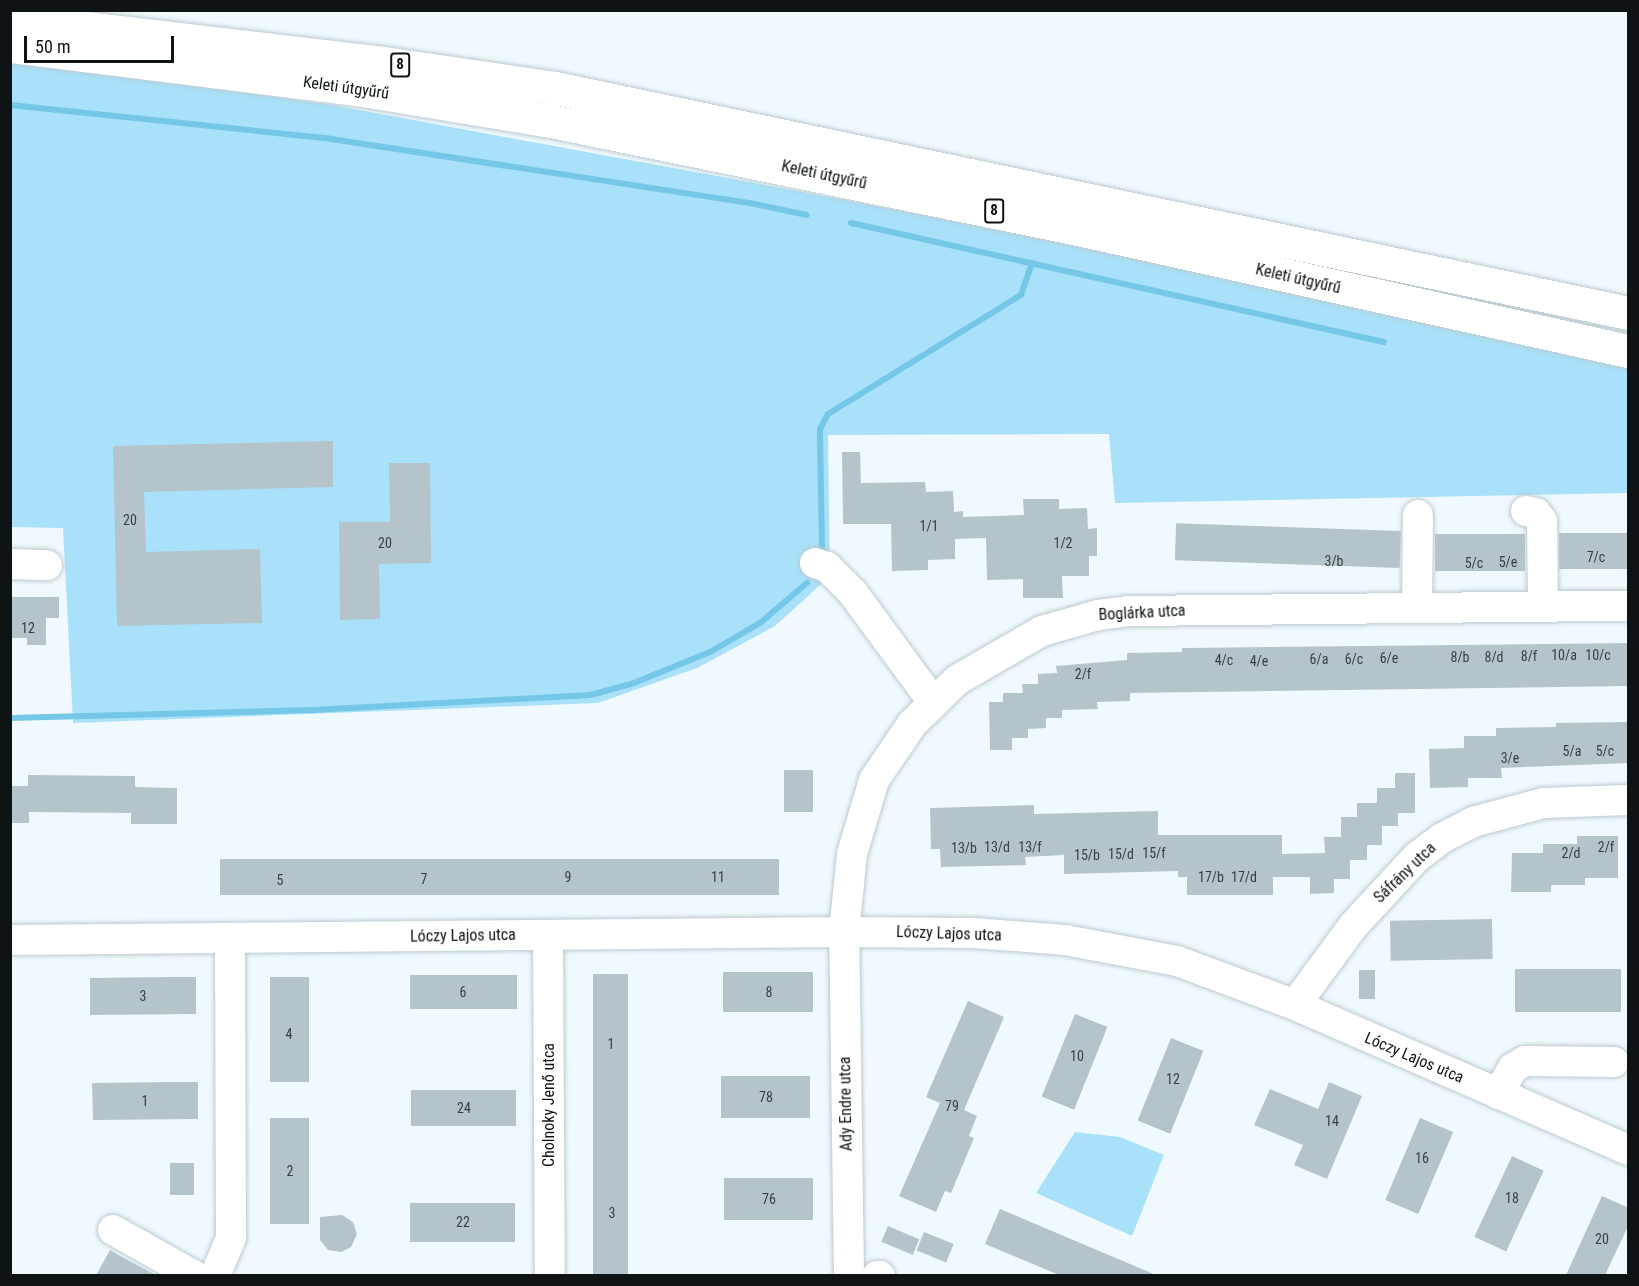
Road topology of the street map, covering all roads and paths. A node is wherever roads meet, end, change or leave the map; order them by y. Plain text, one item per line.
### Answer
1 (10, 19) edge
2 (18, 48) edge
3 (1629, 313) edge
4 (1629, 351) edge
5 (1526, 511) dead end
6 (1418, 515) dead end
7 (815, 563) dead end
8 (10, 564) edge
9 (47, 565) dead end
10 (1629, 606) edge
11 (1543, 607) junction
12 (1417, 608) junction
13 (933, 702) junction
14 (1629, 800) edge
15 (844, 932) junction
16 (548, 935) junction
17 (230, 939) junction
18 (10, 940) edge
19 (1295, 1005) junction
20 (1614, 1062) dead end
21 (1498, 1094) junction
22 (1626, 1144) edge
23 (114, 1230) dead end
24 (195, 1275) edge
25 (215, 1275) edge
26 (550, 1275) edge
27 (849, 1275) edge

1 - 3 main road, Keleti útgyűrű / 8
2 - 4 main road, Keleti útgyűrű / 8
5 - 11 street
6 - 12 street
7 - 13 street
8 - 9 street
10 - 11 street, Boglárka utca
11 - 12 street, Boglárka utca
12 - 13 street, Boglárka utca
13 - 15 street, Boglárka utca
14 - 19 street, Sáfrány utca
15 - 16 street, Lóczy Lajos utca
15 - 19 street, Lóczy Lajos utca
15 - 27 street, Ady Endre utca
16 - 17 street, Lóczy Lajos utca
16 - 26 street, Cholnoky Jenő utca
17 - 18 street, Lóczy Lajos utca
17 - 25 street
19 - 21 street, Lóczy Lajos utca
20 - 21 street
21 - 22 street, Lóczy Lajos utca
23 - 24 street

